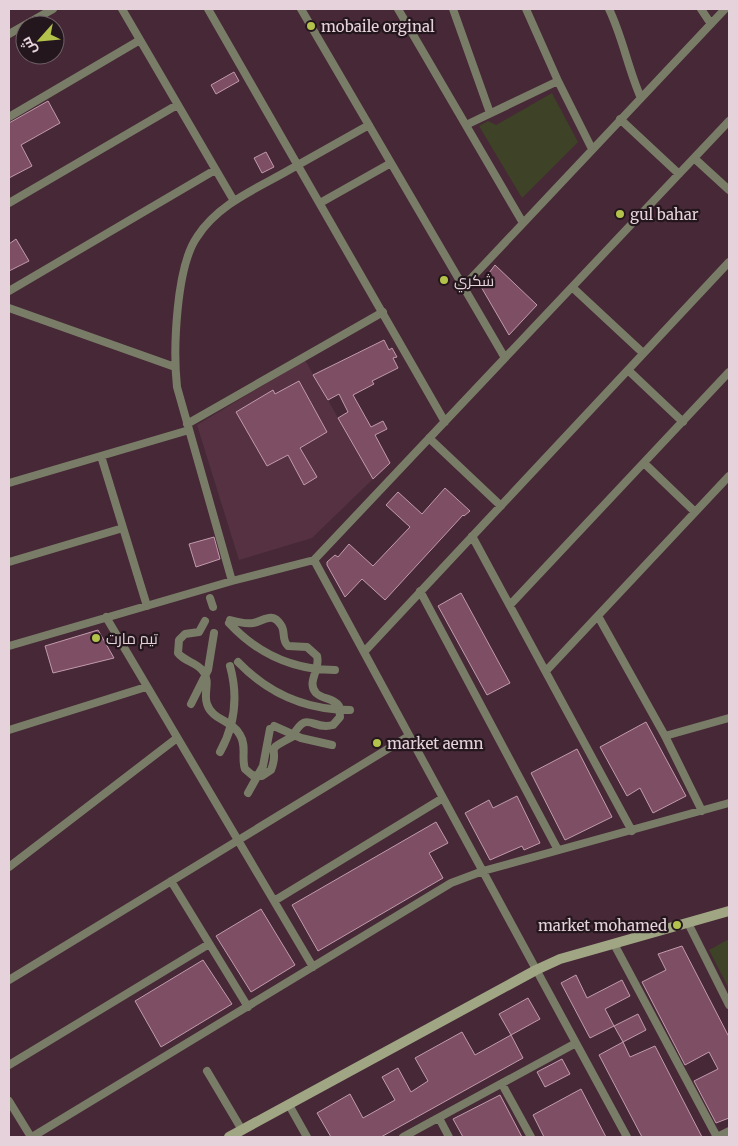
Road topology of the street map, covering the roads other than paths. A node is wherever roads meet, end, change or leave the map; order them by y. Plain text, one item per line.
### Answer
1 (53, 9) edge
2 (122, 9) edge
3 (208, 9) edge
4 (301, 9) edge
5 (398, 9) edge
6 (453, 9) edge
7 (526, 9) edge
8 (609, 9) edge
9 (701, 9) edge
10 (725, 9) edge
11 (711, 24) junction
12 (9, 34) edge
13 (140, 40) junction
14 (558, 81) junction
15 (641, 98) junction
16 (177, 105) junction
17 (490, 113) junction
18 (9, 117) edge
19 (620, 120) junction
20 (729, 121) edge
21 (369, 125) junction
22 (466, 125) junction
23 (592, 149) junction
24 (694, 158) junction
25 (391, 163) junction
26 (298, 165) junction
27 (215, 170) junction
28 (679, 174) junction
29 (729, 190) edge
30 (234, 201) junction
31 (9, 203) edge
32 (320, 203) junction
33 (522, 223) junction
34 (729, 262) edge
35 (463, 287) junction
36 (572, 287) junction
37 (9, 291) edge
38 (9, 308) edge
39 (382, 312) junction
40 (644, 353) junction
41 (505, 358) junction
42 (175, 367) junction
43 (628, 370) junction
44 (729, 372) edge
45 (445, 422) junction
46 (683, 422) junction
47 (188, 427) junction
48 (429, 438) junction
49 (101, 456) junction
50 (644, 463) junction
51 (729, 476) edge
52 (9, 483) edge
53 (500, 506) junction
54 (695, 512) junction
55 (123, 528) junction
56 (472, 536) junction
57 (314, 560) junction
58 (9, 562) edge
59 (232, 581) junction
60 (420, 591) junction
61 (210, 598) dead end
62 (510, 605) junction
63 (147, 606) junction
64 (213, 607) dead end
65 (598, 616) junction
66 (106, 618) junction
67 (205, 621) dead end
68 (214, 633) dead end
69 (9, 646) edge
70 (364, 652) junction
71 (238, 662) dead end
72 (230, 666) dead end
73 (318, 669) junction
74 (335, 670) dead end
75 (546, 671) junction
76 (206, 676) junction
77 (146, 687) junction
78 (191, 704) dead end
79 (340, 710) junction
80 (350, 710) dead end
81 (729, 718) edge
82 (231, 724) junction
83 (9, 730) edge
84 (293, 736) junction
85 (409, 736) junction
86 (665, 736) junction
87 (177, 738) junction
88 (332, 745) dead end
89 (220, 752) dead end
90 (258, 777) junction
91 (248, 793) dead end
92 (443, 798) junction
93 (729, 803) edge
94 (702, 810) junction
95 (632, 831) junction
96 (238, 840) junction
97 (558, 850) junction
98 (9, 867) edge
99 (483, 871) junction
100 (171, 881) junction
101 (274, 901) junction
102 (729, 911) edge
103 (688, 923) junction
104 (209, 944) junction
105 (614, 944) junction
106 (314, 967) junction
107 (536, 970) junction
108 (9, 980) edge
109 (729, 1005) edge
110 (248, 1007) junction
111 (576, 1043) junction
112 (9, 1065) edge
113 (207, 1071) dead end
114 (502, 1084) junction
115 (9, 1101) edge
116 (289, 1104) junction
117 (438, 1118) junction
118 (242, 1130) junction
119 (729, 1131) edge
120 (31, 1137) edge
121 (229, 1137) edge
122 (307, 1137) edge
123 (403, 1137) edge
124 (449, 1137) edge
125 (531, 1137) edge
126 (627, 1137) edge
127 (717, 1137) edge

1 - 12 street
2 - 13 street
3 - 26 street
4 - 21 street
5 - 22 street
6 - 17 street
7 - 14 street
8 - 15 street
9 - 11 street
10 - 11 street
11 - 15 street
13 - 16 street
13 - 18 street
14 - 17 street
14 - 23 street
15 - 19 street
16 - 27 street
16 - 31 street
17 - 22 street
19 - 23 street
19 - 28 street
20 - 24 street
21 - 25 street
21 - 26 street
22 - 33 street
23 - 33 street
24 - 28 street
24 - 29 street
25 - 32 street
25 - 35 street
26 - 30 street
26 - 32 street
27 - 30 street
27 - 37 street
28 - 36 street
30 - 42 street
32 - 39 street
33 - 35 street
34 - 40 street
35 - 41 street
36 - 40 street
36 - 41 street
38 - 42 street
39 - 45 street
39 - 47 street
40 - 43 street
41 - 45 street
42 - 47 street
43 - 46 street
43 - 53 street
44 - 46 street
45 - 48 street
46 - 50 street
47 - 49 street
47 - 59 street
48 - 53 street
48 - 57 street
49 - 52 street
49 - 55 street
50 - 54 street
50 - 62 street
51 - 54 street
53 - 56 street
54 - 65 street
55 - 58 street
55 - 63 street
56 - 60 street
56 - 62 street
57 - 59 street
57 - 70 street
59 - 63 street
60 - 70 street
60 - 97 street
61 - 64 street
62 - 75 street
63 - 66 street
65 - 75 street
65 - 86 street
66 - 69 street
66 - 77 street
67 - 76 street
68 - 76 street
70 - 85 street
71 - 79 street
72 - 82 street
73 - 73 street
73 - 74 street
73 - 79 street
75 - 95 street
76 - 78 street
76 - 82 street
77 - 83 street
77 - 87 street
79 - 80 street
79 - 84 street
81 - 86 street
82 - 89 street
82 - 90 street
84 - 88 street
84 - 90 street
84 - 90 street
85 - 92 street
85 - 96 street
86 - 94 street
87 - 96 street
87 - 98 street
90 - 91 street
92 - 99 street
92 - 101 street
93 - 94 street
94 - 95 street
95 - 97 street
96 - 100 street
96 - 101 street
97 - 99 street
99 - 106 street
99 - 107 street
100 - 104 street
100 - 108 street
101 - 106 street
102 - 103 street
103 - 105 street
103 - 109 street
104 - 110 street
104 - 112 street
105 - 107 street
105 - 127 street
106 - 110 street
107 - 111 street
107 - 116 street
110 - 120 street
111 - 114 street
111 - 126 street
113 - 118 street
114 - 117 street
114 - 125 street
115 - 120 street
116 - 118 street
116 - 122 street
117 - 123 street
117 - 124 street
118 - 121 street
119 - 127 street

